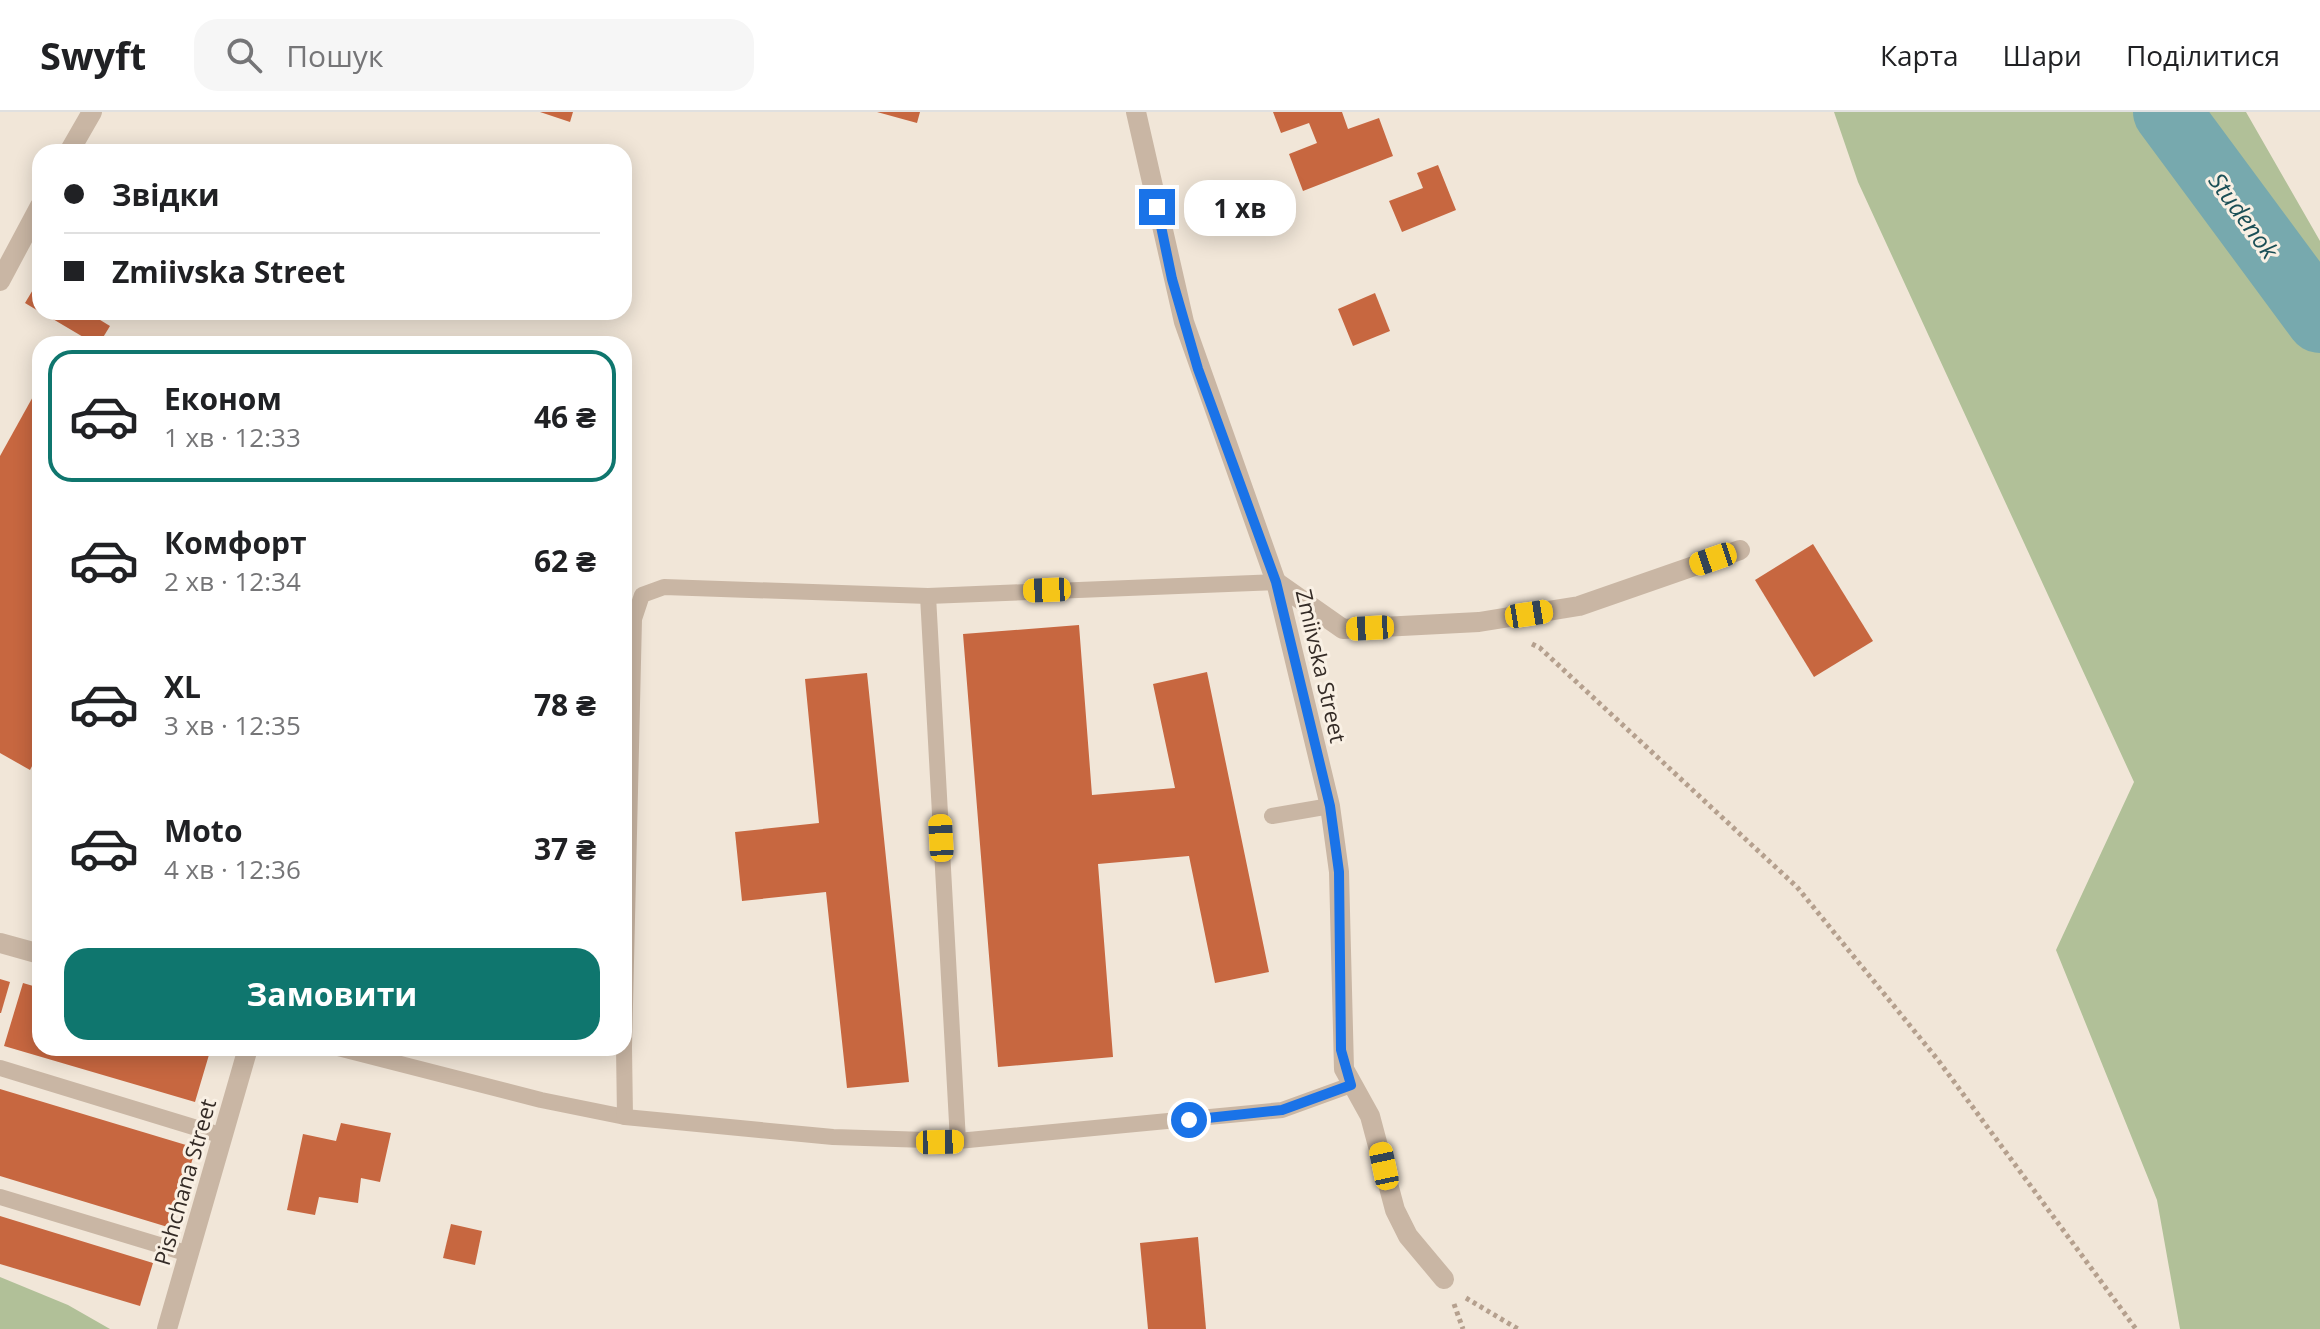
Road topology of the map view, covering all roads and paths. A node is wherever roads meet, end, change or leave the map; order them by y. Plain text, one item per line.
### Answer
1 (92, 112) edge
2 (1136, 112) edge
3 (74, 144) edge
4 (32, 221) edge
5 (0, 281) edge
6 (1740, 550) dead end
7 (1276, 582) junction
8 (928, 596) junction
9 (1528, 642) dead end
10 (632, 705) edge
11 (1330, 806) junction
12 (1272, 816) dead end
13 (0, 943) edge
14 (32, 952) edge
15 (246, 1056) edge
16 (369, 1056) edge
17 (624, 1056) edge
18 (0, 1068) edge
19 (1351, 1085) junction
20 (625, 1117) junction
21 (223, 1136) junction
22 (958, 1141) junction
23 (0, 1197) edge
24 (189, 1254) junction
25 (1444, 1279) joint
26 (167, 1329) edge
27 (1518, 1329) edge
28 (2136, 1329) edge

1 - 3 street
2 - 7 street, Zmiivska Street
4 - 5 street
6 - 7 street
7 - 8 lane
7 - 11 street, Zmiivska Street
8 - 10 lane
8 - 22 lane
9 - 28 path
11 - 12 lane
11 - 19 street, Zmiivska Street
13 - 14 street
15 - 21 street, Pishchana Street
16 - 20 lane
17 - 20 lane
18 - 21 lane
19 - 22 lane
19 - 25 street, Zmiivska Street
20 - 22 lane
21 - 24 street, Pishchana Street
23 - 24 lane
24 - 26 street, Pishchana Street
25 - 27 path

